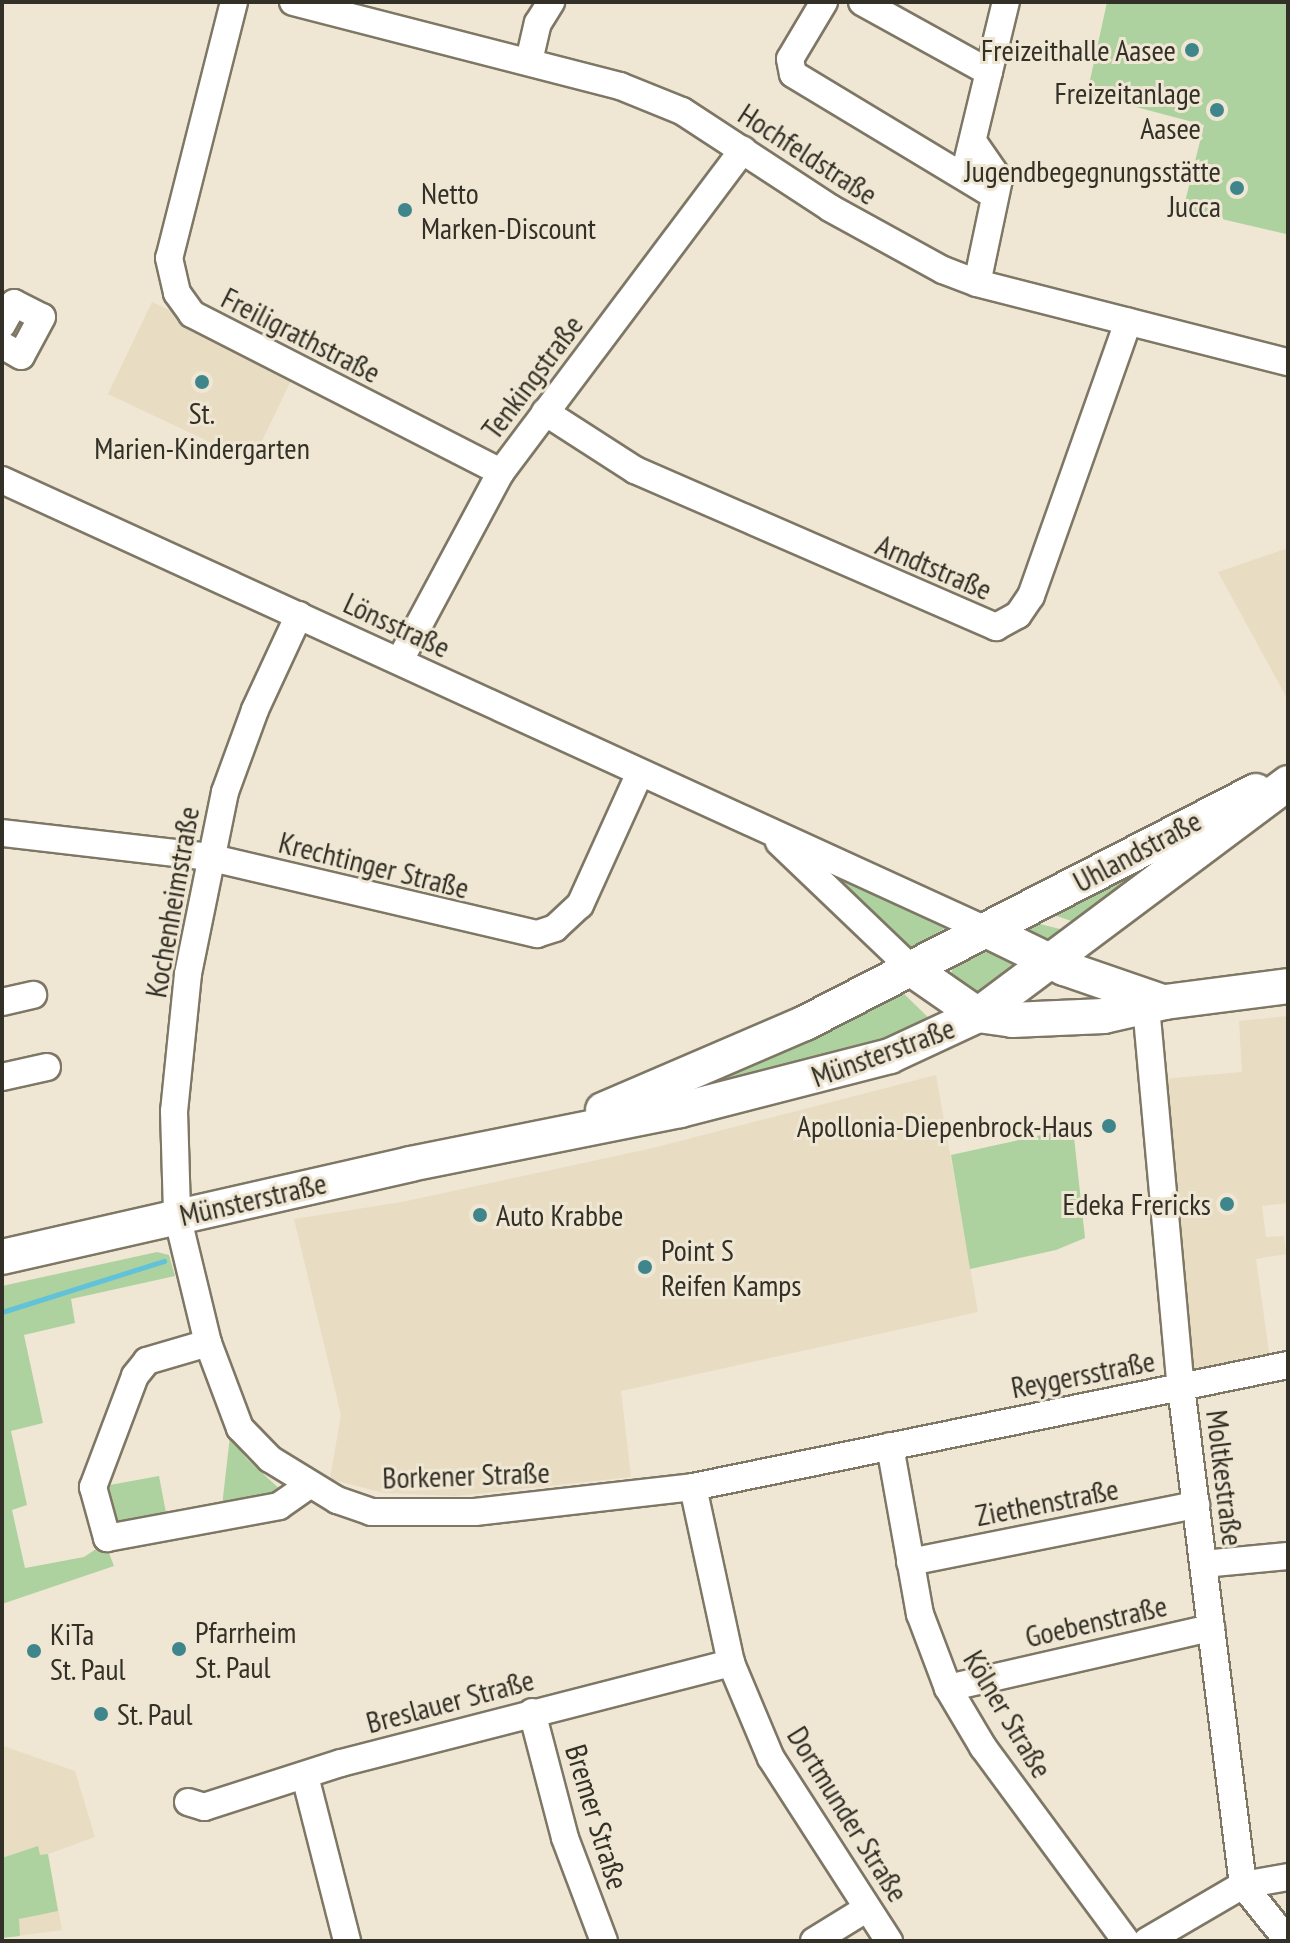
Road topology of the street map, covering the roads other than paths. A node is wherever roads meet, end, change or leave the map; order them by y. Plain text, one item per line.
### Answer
1 (234, 2) edge
2 (293, 2) edge
3 (551, 2) edge
4 (824, 2) edge
5 (862, 2) edge
6 (1006, 2) edge
7 (529, 61) junction
8 (989, 72) junction
9 (974, 143) junction
10 (743, 150) junction
11 (964, 175) junction
12 (995, 196) junction
13 (977, 283) junction
14 (1128, 322) junction
15 (1288, 362) edge
16 (545, 412) junction
17 (501, 472) junction
18 (2, 480) edge
19 (299, 615) junction
20 (400, 660) junction
21 (639, 775) junction
22 (1288, 776) edge
23 (1288, 783) edge
24 (765, 828) junction
25 (2, 833) edge
26 (208, 857) junction
27 (988, 931) junction
28 (1093, 934) junction
29 (1052, 962) junction
30 (913, 970) junction
31 (1288, 986) edge
32 (1112, 987) junction
33 (33, 995) dead end
34 (2, 1002) edge
35 (1155, 1004) junction
36 (978, 1015) junction
37 (47, 1067) dead end
38 (2, 1077) edge
39 (505, 1144) junction
40 (177, 1215) junction
41 (2, 1257) edge
42 (208, 1343) junction
43 (1288, 1365) edge
44 (1181, 1387) junction
45 (890, 1446) junction
46 (309, 1485) junction
47 (693, 1487) junction
48 (1196, 1505) junction
49 (1288, 1556) edge
50 (910, 1562) junction
51 (1203, 1564) junction
52 (1211, 1628) junction
53 (731, 1663) junction
54 (948, 1688) junction
55 (532, 1712) junction
56 (305, 1776) junction
57 (188, 1802) dead end
58 (1288, 1877) edge
59 (1243, 1885) junction
60 (866, 1909) junction
61 (347, 1941) edge
62 (604, 1941) edge
63 (814, 1941) edge
64 (889, 1941) edge
65 (1126, 1941) edge
66 (1147, 1941) edge
67 (1288, 1941) edge

1 - 17 street, Freiligrathstraße
2 - 7 street, Hochfeldstraße
3 - 7 street
4 - 11 street
5 - 8 street
6 - 8 street
7 - 10 street, Hochfeldstraße
8 - 9 street
9 - 11 street
9 - 12 street
10 - 13 street, Hochfeldstraße
10 - 16 street, Tenkingstraße
11 - 12 street
12 - 13 street
13 - 14 street, Hochfeldstraße
14 - 15 street, Hochfeldstraße
14 - 16 street, Arndtstraße
16 - 17 street, Tenkingstraße
17 - 20 street, Tenkingstraße
18 - 19 street, Lönsstraße
19 - 20 street, Lönsstraße
19 - 26 street, Kochenheimstraße
20 - 21 street, Lönsstraße
21 - 24 street, Lönsstraße
21 - 26 street, Krechtinger Straße
22 - 27 main road, Uhlandstraße
23 - 28 main road, Uhlandstraße
24 - 27 street, Lönsstraße
24 - 30 street, Lönsstraße
25 - 26 street, Krechtinger Straße
26 - 40 street, Kochenheimstraße
27 - 29 main road, Münsterstraße
27 - 30 main road, Münsterstraße
28 - 29 main road, Münsterstraße
28 - 32 main road
29 - 32 main road, Münsterstraße
29 - 36 main road, Münsterstraße
30 - 36 main road, Münsterstraße
30 - 39 main road, Münsterstraße
31 - 35 main road, Münsterstraße
32 - 35 main road, Münsterstraße
33 - 34 street
35 - 36 main road, Münsterstraße
35 - 44 street, Moltkestraße
36 - 39 main road, Münsterstraße
37 - 38 street
39 - 40 main road, Münsterstraße
40 - 41 main road, Münsterstraße
40 - 42 street, Borkener Straße
42 - 46 street, Borkener Straße
42 - 46 street
43 - 44 street, Reygersstraße
44 - 45 street, Reygersstraße
44 - 48 street, Moltkestraße
45 - 47 street, Borkener Straße
45 - 50 street, Kölner Straße
46 - 47 street, Borkener Straße
47 - 53 street, Dortmunder Straße
48 - 50 street, Ziethenstraße
48 - 51 street, Moltkestraße
49 - 51 street
50 - 54 street, Kölner Straße
51 - 52 street, Moltkestraße
52 - 54 street, Goebenstraße
52 - 59 street, Moltkestraße
53 - 55 street, Breslauer Straße
53 - 60 street, Dortmunder Straße
54 - 65 street, Kölner Straße
55 - 56 street, Breslauer Straße
55 - 62 street, Bremer Straße
56 - 57 street, Breslauer Straße
56 - 61 street
58 - 59 street
59 - 66 street
59 - 67 street
60 - 63 street
60 - 64 street, Dortmunder Straße

